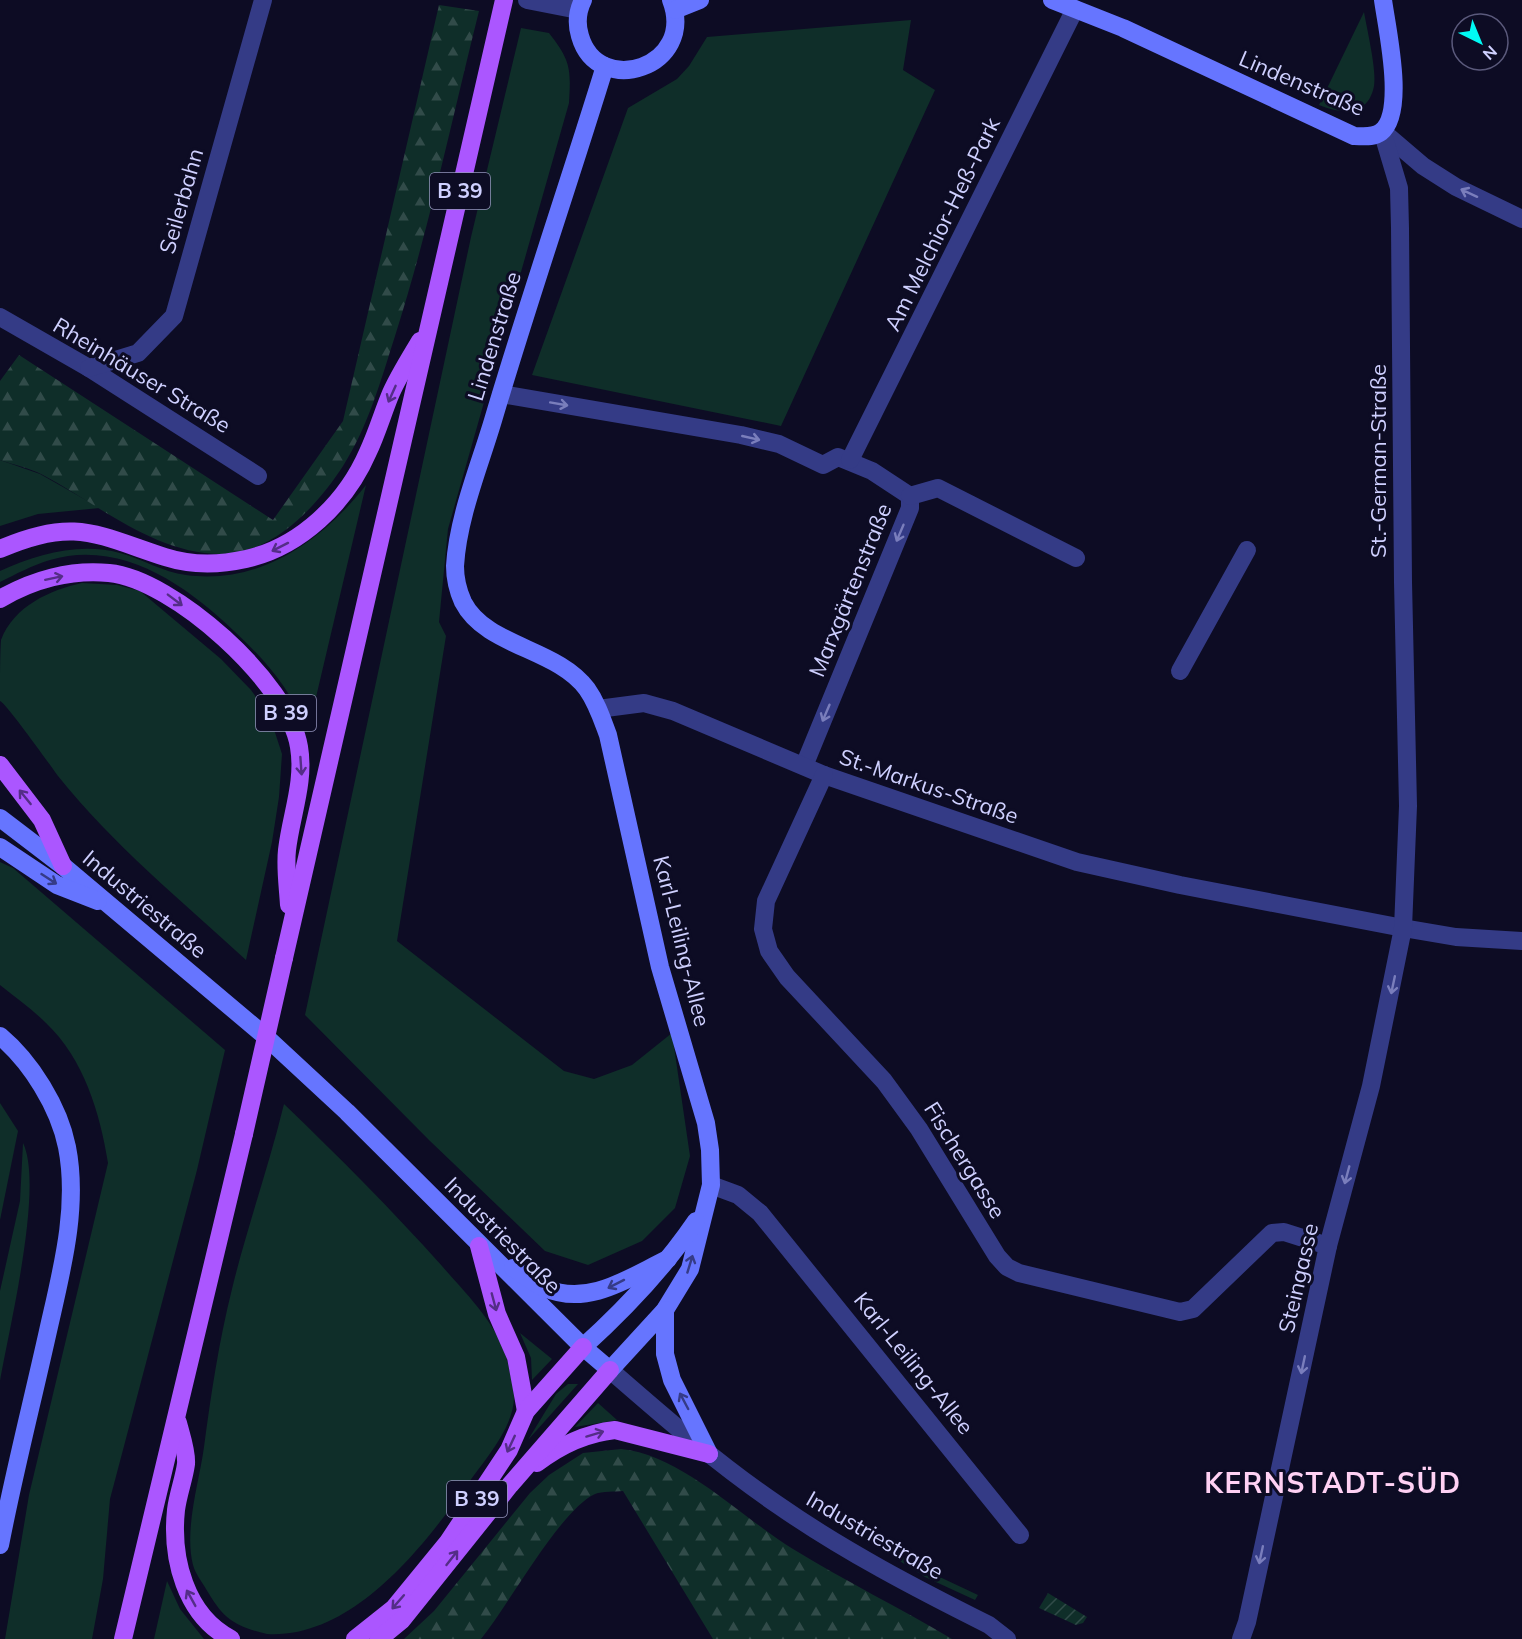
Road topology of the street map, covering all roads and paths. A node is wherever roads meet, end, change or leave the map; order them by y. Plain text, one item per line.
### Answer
1 (262, 0) edge
2 (504, 0) edge
3 (526, 0) edge
4 (700, 0) edge
5 (1052, 0) edge
6 (1383, 0) edge
7 (580, 5) edge
8 (673, 5) edge
9 (1075, 9) junction
10 (605, 66) junction
11 (1382, 131) junction
12 (1522, 219) edge
13 (0, 317) edge
14 (430, 324) junction
15 (89, 368) junction
16 (501, 394) junction
17 (850, 460) junction
18 (258, 476) dead end
19 (910, 496) junction
20 (0, 549) edge
21 (1246, 550) dead end
22 (1076, 558) dead end
23 (0, 599) edge
24 (1180, 671) dead end
25 (598, 709) junction
26 (0, 765) edge
27 (804, 766) junction
28 (824, 775) junction
29 (0, 818) edge
30 (0, 847) edge
31 (63, 866) junction
32 (105, 902) junction
33 (290, 927) junction
34 (1403, 928) junction
35 (1522, 941) edge
36 (0, 1036) edge
37 (711, 1185) junction
38 (702, 1212) junction
39 (479, 1246) junction
40 (1329, 1246) junction
41 (668, 1259) junction
42 (665, 1310) junction
43 (583, 1347) junction
44 (610, 1370) junction
45 (526, 1411) junction
46 (177, 1416) junction
47 (709, 1454) junction
48 (510, 1485) junction
49 (1020, 1535) dead end
50 (0, 1545) edge
51 (123, 1639) edge
52 (231, 1639) edge
53 (355, 1639) edge
54 (379, 1639) edge
55 (1007, 1639) edge
56 (1241, 1639) edge

1 - 15 street, Seilerbahn
2 - 14 main road, B 39
3 - 7 street
4 - 8 street
5 - 9 street, Lindenstraße
6 - 11 street
7 - 10 street
8 - 10 street
9 - 11 street, Lindenstraße
9 - 17 street, Am Melchior-Heß-Park
10 - 16 street, Lindenstraße
12 -> 11 street, Lindenstraße
11 - 34 street, St.-German-Straße
13 - 15 street, Rheinhäuser Straße
14 -> 20 main road
14 - 33 main road, B 39
15 - 18 street, Rheinhäuser Straße
16 -> 17 street
16 - 25 street, Lindenstraße
17 - 19 street, Marxgärtenstraße
19 - 22 street
19 -> 27 street, Marxgärtenstraße
21 - 24 street
23 -> 33 main road, B 39
25 - 27 street, St.-Markus-Straße
25 - 37 street, Karl-Leiling-Allee
31 -> 26 main road
27 - 28 street, St.-Markus-Straße
28 - 34 street, St.-Markus-Straße
28 - 40 street, Fischergasse
29 - 31 street, Industriestraße
30 -> 32 street
31 - 32 street, Industriestraße
32 - 39 street, Industriestraße
33 - 46 main road, B 39, bridge
34 - 35 street, St.-Markus-Straße
34 -> 40 street, Steingasse
36 - 50 street
37 - 38 street, Karl-Leiling-Allee
37 - 49 street, Karl-Leiling-Allee
38 - 41 street, Karl-Leiling-Allee
42 -> 38 street, Karl-Leiling-Allee
41 -> 39 street
39 - 43 street, Industriestraße
39 -> 45 main road
40 -> 56 street, Steingasse
41 - 43 street, Karl-Leiling-Allee
42 - 44 street, Karl-Leiling-Allee
47 -> 42 street
43 - 44 street, Industriestraße
43 - 45 main road, B 39
44 - 47 street, Industriestraße
44 - 48 main road
45 -> 53 main road, B 39
46 - 51 main road, B 39
52 -> 46 main road, B 39
48 -> 47 main road
47 - 55 street, Industriestraße
54 -> 48 main road

